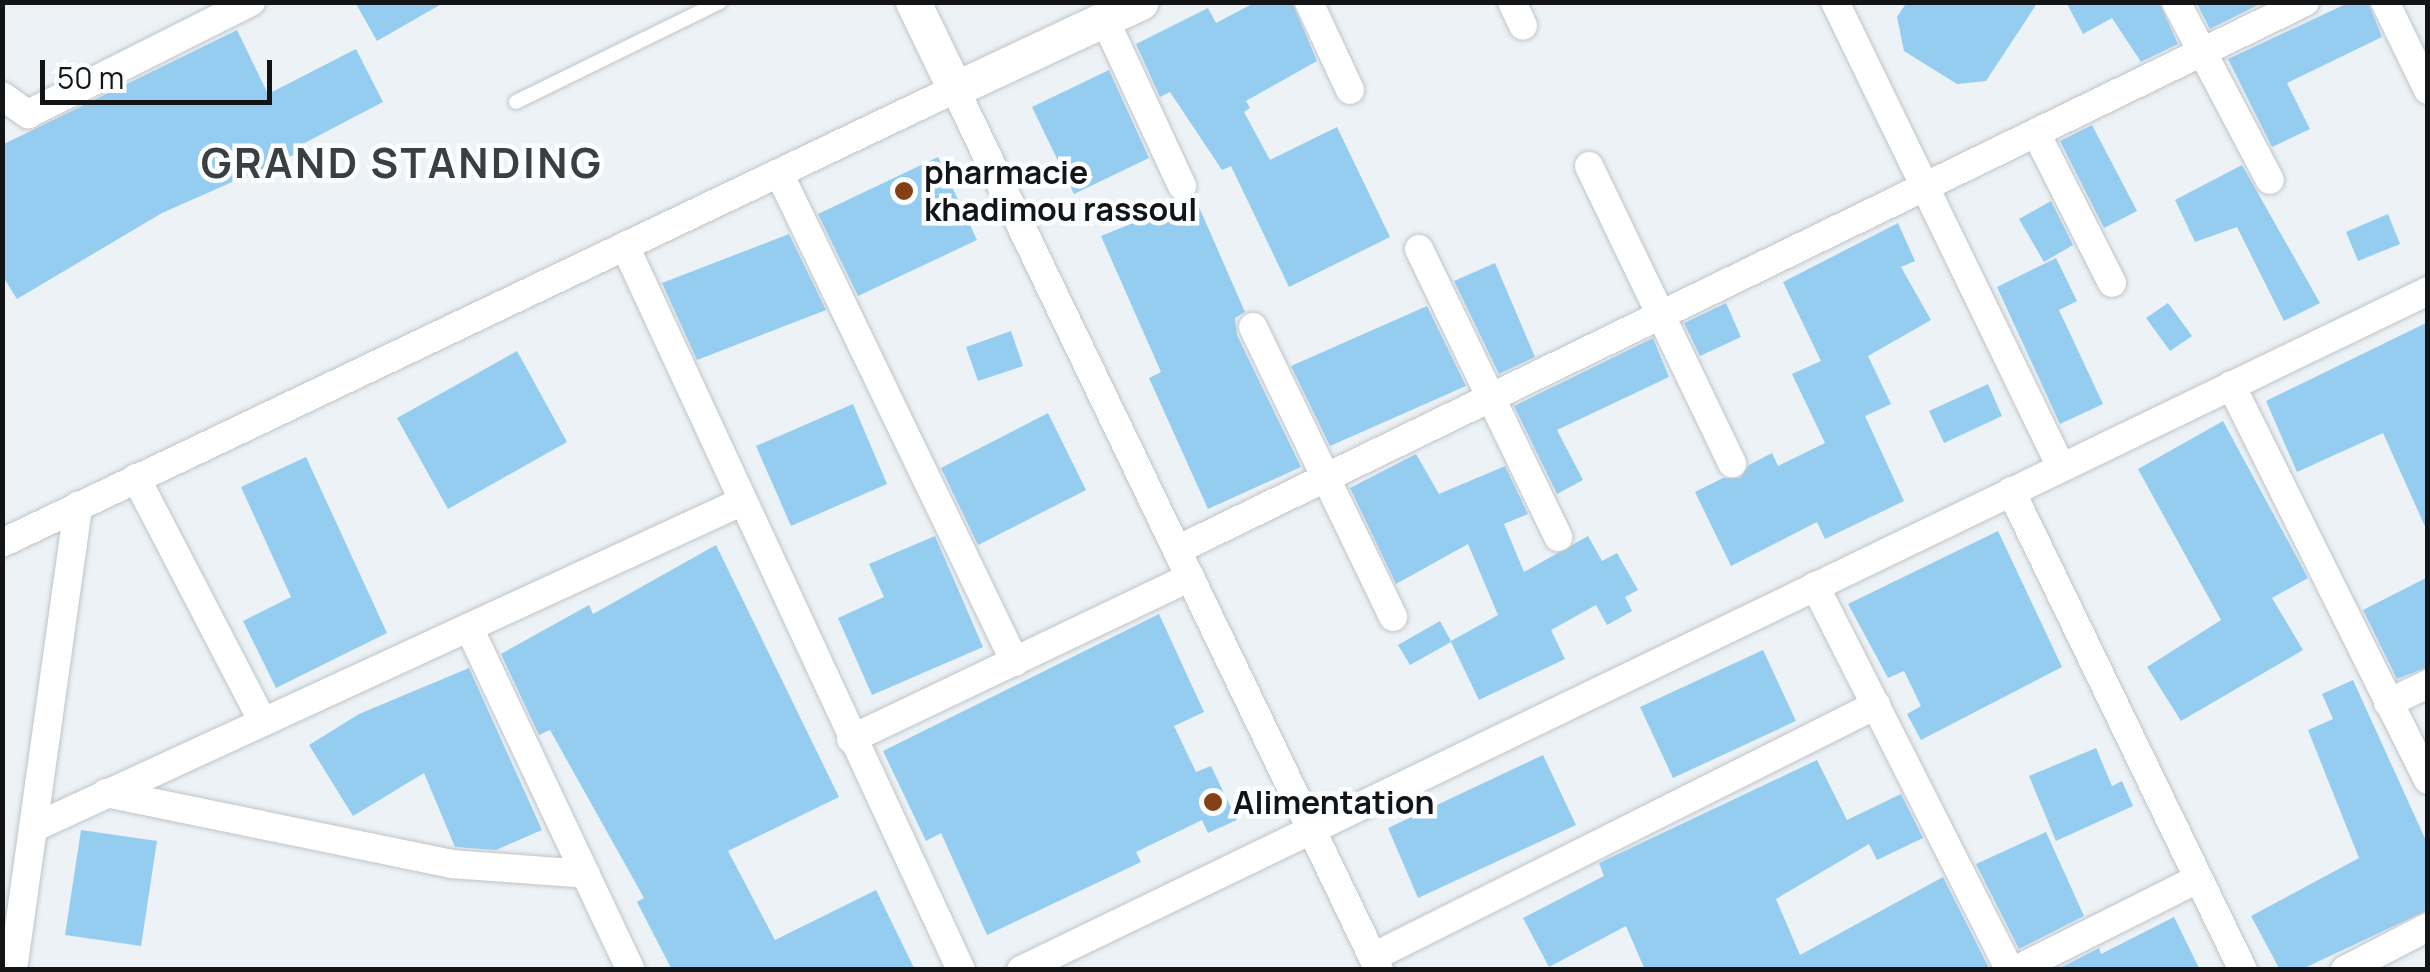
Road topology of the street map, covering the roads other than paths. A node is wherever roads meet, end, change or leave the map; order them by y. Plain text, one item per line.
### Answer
1 (251, 2) edge
2 (720, 2) edge
3 (913, 2) edge
4 (1141, 2) edge
5 (1308, 2) edge
6 (1835, 2) edge
7 (2176, 2) edge
8 (2305, 2) edge
9 (2385, 2) edge
10 (1105, 20) junction
11 (2200, 53) junction
12 (955, 89) junction
13 (1350, 90) dead end
14 (2428, 90) edge
15 (2, 96) edge
16 (516, 102) dead end
17 (2036, 134) junction
18 (1589, 166) dead end
19 (779, 173) junction
20 (2270, 180) dead end
21 (1182, 186) dead end
22 (1922, 188) junction
23 (625, 246) junction
24 (1420, 249) dead end
25 (2112, 283) dead end
26 (2428, 291) edge
27 (1661, 316) junction
28 (1253, 327) dead end
29 (2232, 385) junction
30 (1491, 398) junction
31 (1732, 462) dead end
32 (2061, 468) junction
33 (136, 478) junction
34 (1326, 478) junction
35 (2012, 492) junction
36 (739, 504) junction
37 (78, 506) junction
38 (1558, 537) dead end
39 (2, 543) edge
40 (1177, 550) junction
41 (1190, 577) junction
42 (1815, 586) junction
43 (1393, 617) dead end
44 (470, 630) junction
45 (1015, 662) junction
46 (2428, 684) edge
47 (2388, 704) junction
48 (1876, 705) junction
49 (263, 722) junction
50 (851, 739) junction
51 (2428, 780) edge
52 (106, 794) junction
53 (33, 828) junction
54 (1312, 830) junction
55 (586, 874) junction
56 (2198, 879) junction
57 (2428, 927) edge
58 (1071, 959) edge
59 (1376, 963) edge
60 (13, 970) edge
61 (631, 970) edge
62 (961, 970) edge
63 (1021, 970) edge
64 (2012, 970) edge
65 (2242, 970) edge
66 (2345, 970) edge

1 - 15 street
2 - 16 lane
3 - 12 street
4 - 10 street
5 - 13 street
6 - 22 street
7 - 11 street
8 - 11 street
9 - 14 street
10 - 12 street
10 - 21 street
11 - 17 street
11 - 20 street
12 - 19 street
12 - 40 street
17 - 22 street
17 - 25 street
18 - 27 street
19 - 23 street
19 - 45 street
22 - 27 street
22 - 32 street
23 - 33 street
23 - 36 street
24 - 30 street
26 - 29 street
27 - 30 street
27 - 31 street
28 - 34 street
29 - 32 street
29 - 47 street
30 - 34 street
30 - 38 street
32 - 35 street
33 - 37 street
33 - 49 street
34 - 40 street
34 - 43 street
35 - 42 street
35 - 56 street
36 - 44 street
36 - 50 street
37 - 39 street
37 - 53 street
40 - 41 street
41 - 45 street
41 - 54 street
42 - 48 street
42 - 54 street
44 - 49 street
44 - 55 street
45 - 50 street
46 - 47 street
47 - 51 street
48 - 59 street
48 - 64 street
49 - 52 street
50 - 62 street
52 - 53 street
52 - 55 street
53 - 60 street
54 - 58 street
54 - 59 street
55 - 61 street
56 - 64 street
56 - 65 street
57 - 66 street
58 - 63 street

